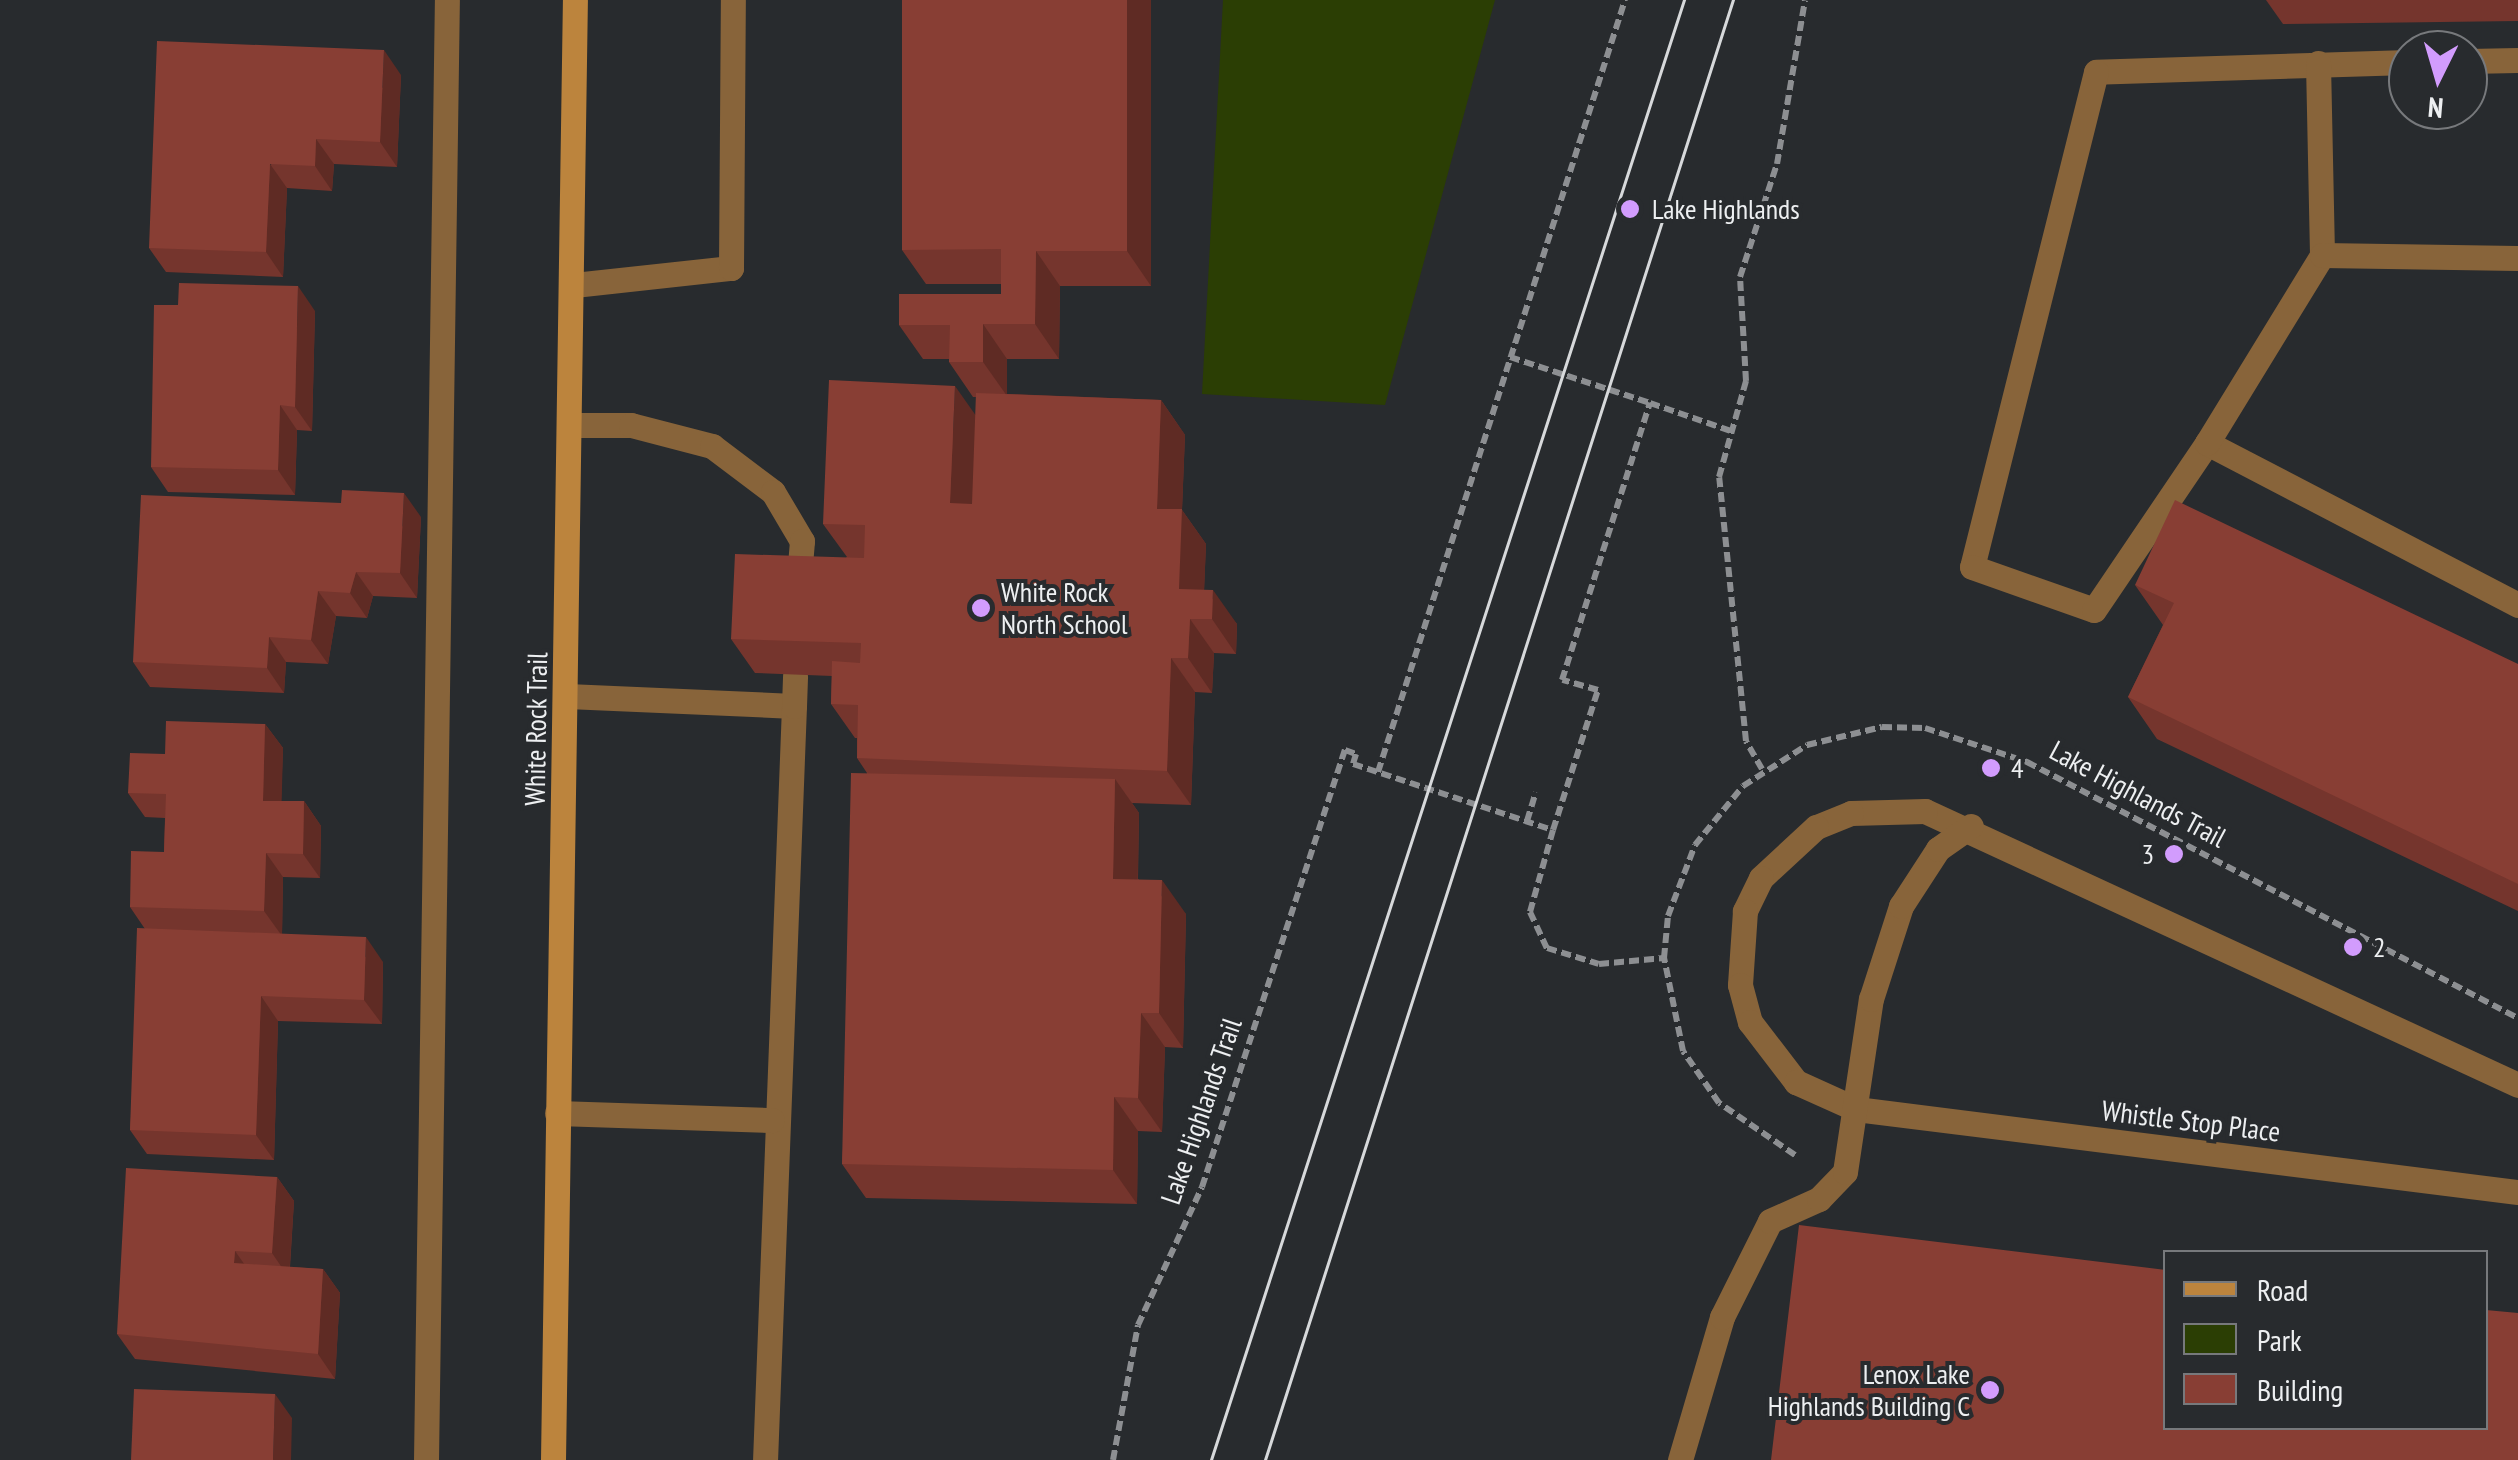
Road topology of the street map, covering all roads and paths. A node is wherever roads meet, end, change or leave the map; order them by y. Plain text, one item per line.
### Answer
1 (447, 0) edge
2 (575, 0) edge
3 (734, 0) edge
4 (1625, 0) edge
5 (1805, 0) edge
6 (2518, 60) edge
7 (2488, 61) edge
8 (2388, 62) edge
9 (2318, 64) junction
10 (2322, 256) junction
11 (2518, 258) edge
12 (574, 285) junction
13 (1510, 357) junction
14 (1650, 403) junction
15 (572, 426) junction
16 (1731, 431) junction
17 (2207, 443) junction
18 (798, 589) edge
19 (2518, 605) edge
20 (795, 676) edge
21 (566, 696) junction
22 (794, 706) junction
23 (1378, 772) junction
24 (1536, 792) dead end
25 (1526, 821) junction
26 (1971, 826) junction
27 (1553, 830) junction
28 (1664, 958) dead end
29 (2518, 1018) edge
30 (2518, 1086) edge
31 (1856, 1109) junction
32 (557, 1112) junction
33 (772, 1120) junction
34 (2518, 1192) edge
35 (426, 1460) edge
36 (553, 1460) edge
37 (765, 1460) edge
38 (1113, 1460) edge
39 (1680, 1460) edge

1 - 35 lane
2 - 12 street, White Rock Trail
3 - 12 lane
4 - 13 path
5 - 16 path
6 - 7 lane
8 - 9 lane
9 - 10 lane
9 - 17 lane
10 - 11 lane
10 - 17 lane
12 - 15 street, White Rock Trail
13 - 14 path
13 - 23 path
14 - 16 path
14 - 27 path
15 - 18 lane
15 - 21 street, White Rock Trail
16 - 29 path, Lake Highlands Trail
17 - 19 lane
20 - 22 lane
21 - 22 lane
21 - 32 street, White Rock Trail
22 - 33 lane
23 - 25 path
23 - 38 path, Lake Highlands Trail
24 - 25 path
25 - 27 path
26 - 30 lane, Whistle Stop Place
26 - 31 lane
26 - 31 lane, Whistle Stop Place
27 - 28 path
31 - 34 lane, Whistle Stop Place
31 - 39 lane
32 - 33 lane
32 - 36 street, White Rock Trail
33 - 37 lane

